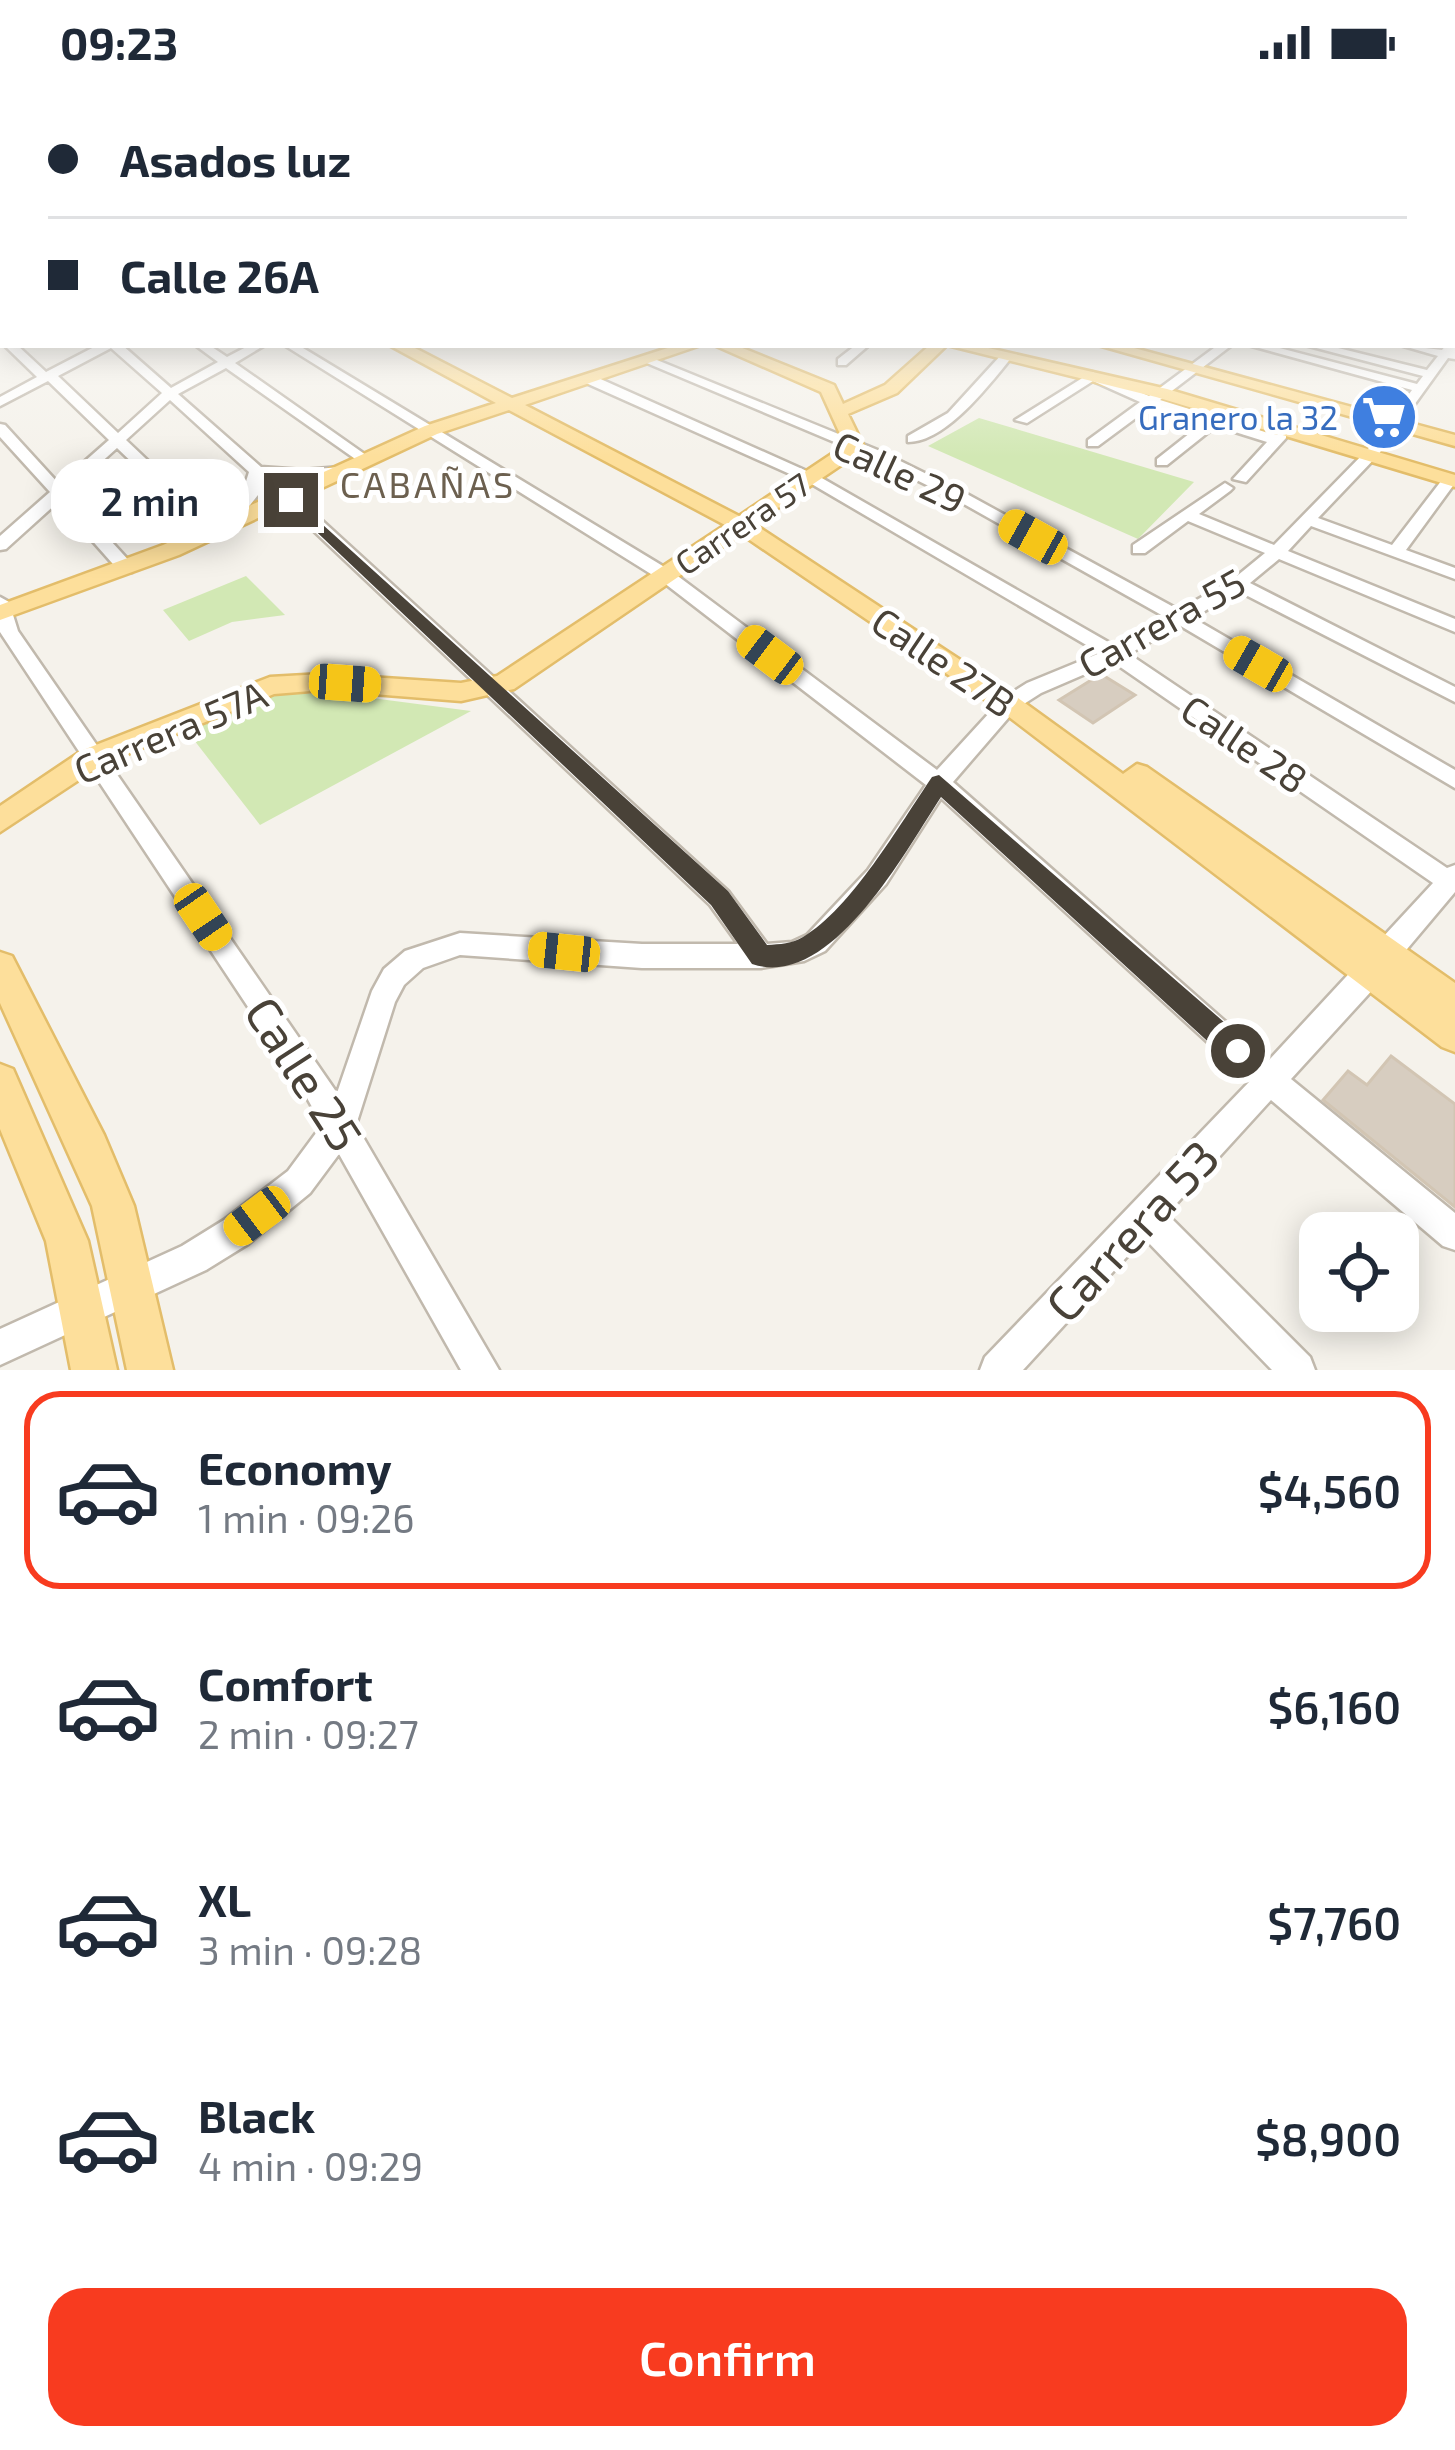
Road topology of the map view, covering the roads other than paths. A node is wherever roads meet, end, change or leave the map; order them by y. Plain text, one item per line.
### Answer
1 (14, 348) edge
2 (105, 348) edge
3 (115, 348) edge
4 (205, 348) edge
5 (254, 348) edge
6 (295, 348) edge
7 (403, 348) edge
8 (420, 348) edge
9 (685, 348) edge
10 (729, 348) edge
11 (858, 348) edge
12 (937, 348) edge
13 (951, 348) edge
14 (1118, 348) edge
15 (1222, 348) edge
16 (1265, 348) edge
17 (1323, 348) edge
18 (1451, 348) edge
19 (1006, 357) junction
20 (648, 361) junction
21 (842, 362) dead end
22 (228, 364) junction
23 (1196, 368) junction
24 (1430, 374) junction
25 (1093, 376) junction
26 (48, 377) junction
27 (591, 380) junction
28 (1418, 388) junction
29 (170, 394) junction
30 (1155, 397) junction
31 (0, 402) edge
32 (518, 402) junction
33 (841, 411) junction
34 (1219, 416) junction
35 (1022, 420) dead end
36 (1392, 424) junction
37 (0, 428) edge
38 (431, 430) junction
39 (1281, 435) junction
40 (913, 439) dead end
41 (1455, 441) edge
42 (118, 442) junction
43 (1093, 442) dead end
44 (855, 447) junction
45 (1370, 455) junction
46 (366, 460) junction
47 (1162, 462) dead end
48 (257, 471) junction
49 (341, 471) junction
50 (809, 477) junction
51 (1451, 486) edge
52 (61, 495) junction
53 (287, 497) junction
54 (743, 519) junction
55 (1308, 520) junction
56 (1180, 521) junction
57 (219, 528) junction
58 (0, 545) edge
59 (1139, 548) dead end
60 (1277, 552) junction
61 (1396, 552) junction
62 (126, 568) junction
63 (1455, 574) edge
64 (664, 575) junction
65 (1238, 584) junction
66 (1, 609) edge
67 (1180, 618) junction
68 (1455, 626) edge
69 (1115, 654) junction
70 (496, 687) junction
71 (1455, 695) edge
72 (1017, 699) junction
73 (93, 757) junction
74 (1455, 780) edge
75 (939, 783) junction
76 (0, 821) edge
77 (1451, 878) edge
78 (761, 956) junction
79 (1379, 963) junction
80 (0, 967) edge
81 (1455, 1003) edge
82 (1455, 1035) edge
83 (1271, 1081) junction
84 (0, 1082) edge
85 (341, 1125) junction
86 (1145, 1216) junction
87 (1455, 1234) edge
88 (132, 1288) junction
89 (83, 1309) junction
90 (0, 1346) edge
91 (94, 1370) edge
92 (150, 1370) edge
93 (481, 1370) edge
94 (998, 1370) edge
95 (1298, 1370) edge

1 - 26 street
2 - 26 street
3 - 29 street
4 - 22 street
5 - 22 street
6 - 38 street
7 - 32 main road, Calle 27B
8 - 32 main road, Calle 27B
9 - 20 main road
10 - 33 main road
11 - 21 street
12 - 33 main road
13 - 19 main road
14 - 23 main road
15 - 23 street
16 - 28 street
17 - 24 street
18 - 24 street, Carrera 55
19 - 25 main road
19 - 40 street
20 - 27 main road
20 - 44 street, Calle 29
22 - 29 street
22 - 46 street
23 - 30 street
23 - 36 main road
24 - 28 street, Carrera 55
25 - 30 main road
25 - 35 street
26 - 31 street
26 - 42 street
27 - 32 main road
27 - 50 street, Calle 28
28 - 36 street, Carrera 55
29 - 42 street
29 - 48 street
30 - 34 main road
30 - 43 street
32 - 38 main road
32 - 54 main road, Calle 27B
33 - 44 main road
34 - 39 main road
34 - 47 street
36 - 41 main road
36 - 45 street, Carrera 55
37 - 52 street
38 - 46 main road
38 - 64 street
39 - 45 main road
39 - 56 street
42 - 52 street
42 - 57 street
44 - 50 main road, Carrera 57
44 - 67 street, Calle 29
45 - 51 main road
45 - 55 street, Carrera 55
46 - 49 main road
48 - 49 street
48 - 57 street
49 - 53 main road
50 - 54 main road, Carrera 57
50 - 69 street, Calle 28
51 - 61 street
52 - 58 street
52 - 62 street
53 - 57 main road
53 - 70 street
54 - 64 main road, Carrera 57
54 - 72 main road, Calle 27B
55 - 60 street, Carrera 55
55 - 61 street
56 - 59 street
56 - 60 street
57 - 62 main road
60 - 65 street, Carrera 55
60 - 68 street
61 - 63 street
62 - 66 main road
64 - 70 main road, Carrera 57
64 - 75 street
65 - 67 street, Carrera 55
65 - 71 street
66 - 73 street, Calle 25
67 - 69 street, Carrera 55
67 - 74 street, Calle 29
69 - 72 street, Carrera 55
69 - 77 street, Calle 28
70 - 73 main road, Carrera 57A
70 - 78 street
72 - 75 street, Carrera 55
72 - 79 main road, Calle 27B
73 - 76 main road, Carrera 57A
73 - 85 street, Calle 25
75 - 78 street, Carrera 55
75 - 83 street
77 - 79 street, Carrera 53
78 - 85 street, Carrera 55
79 - 81 main road, Calle 27B
79 - 82 main road, Calle 27B
79 - 83 street, Carrera 53
80 - 88 main road
83 - 86 street, Carrera 53
83 - 87 street
84 - 89 main road
85 - 88 street, Carrera 55
85 - 93 street, Calle 25
86 - 94 street, Carrera 53
86 - 95 street
88 - 89 street, Carrera 55
88 - 92 main road
89 - 90 street, Carrera 55
89 - 91 main road

